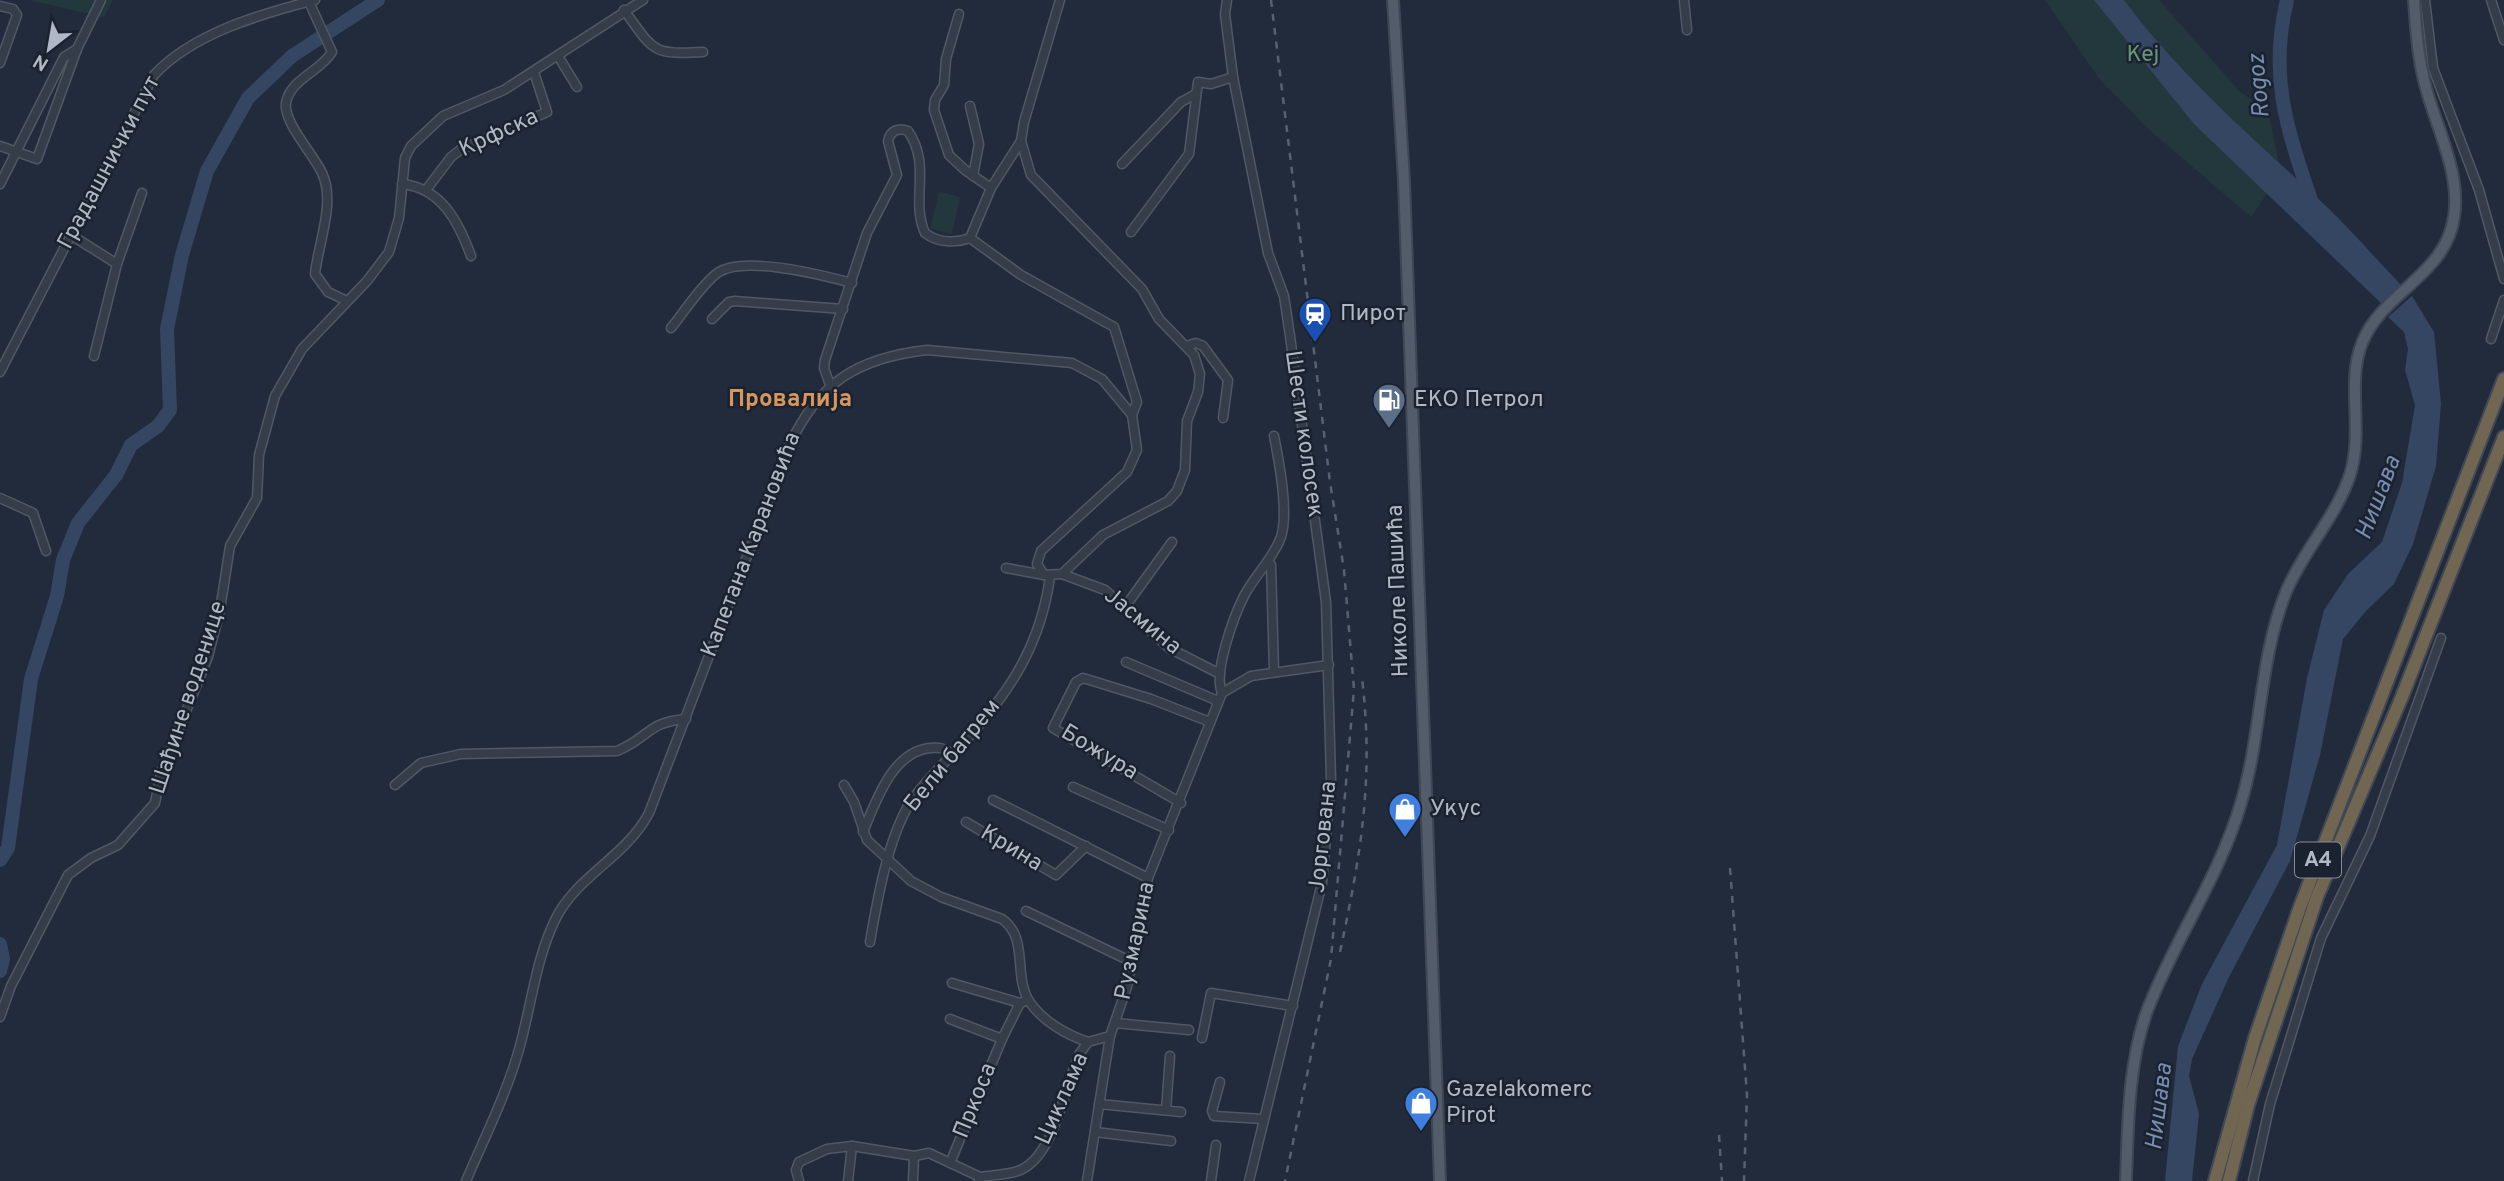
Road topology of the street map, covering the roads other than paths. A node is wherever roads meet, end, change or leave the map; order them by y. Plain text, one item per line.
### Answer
1 (101, 0) edge
2 (643, 0) edge
3 (1060, 0) edge
4 (1227, 0) edge
5 (1393, 0) edge
6 (1684, 0) edge
7 (2414, 0) edge
8 (2425, 0) edge
9 (2491, 0) edge
10 (312, 1) edge
11 (0, 6) edge
12 (624, 10) junction
13 (959, 14) dead end
14 (1687, 30) dead end
15 (2504, 40) edge
16 (77, 49) junction
17 (703, 52) dead end
18 (558, 56) junction
19 (0, 63) edge
20 (534, 72) junction
21 (1233, 77) junction
22 (577, 87) dead end
23 (1194, 95) junction
24 (970, 106) dead end
25 (1021, 141) junction
26 (0, 146) edge
27 (16, 153) junction
28 (1122, 164) dead end
29 (973, 176) junction
30 (0, 184) edge
31 (402, 184) junction
32 (991, 188) junction
33 (426, 190) junction
34 (142, 193) dead end
35 (1131, 232) dead end
36 (71, 235) junction
37 (970, 238) junction
38 (471, 257) dead end
39 (117, 264) junction
40 (2504, 279) edge
41 (852, 283) junction
42 (2504, 300) edge
43 (347, 301) junction
44 (843, 309) junction
45 (712, 318) dead end
46 (671, 328) dead end
47 (2491, 339) dead end
48 (1186, 346) junction
49 (94, 356) dead end
50 (0, 372) edge
51 (2504, 379) edge
52 (830, 384) junction
53 (1132, 415) junction
54 (1223, 418) dead end
55 (1274, 436) dead end
56 (2504, 437) edge
57 (0, 498) edge
58 (1172, 542) dead end
59 (46, 551) dead end
60 (1268, 561) junction
61 (1006, 568) dead end
62 (1062, 574) junction
63 (1047, 576) junction
64 (1125, 607) junction
65 (2441, 638) dead end
66 (1126, 662) dead end
67 (1329, 665) junction
68 (1274, 671) junction
69 (1220, 674) junction
70 (1220, 697) junction
71 (686, 719) junction
72 (1210, 722) junction
73 (951, 753) junction
74 (395, 785) dead end
75 (844, 785) dead end
76 (1073, 787) dead end
77 (993, 800) dead end
78 (1181, 803) junction
79 (966, 822) dead end
80 (1169, 830) junction
81 (863, 832) junction
82 (1086, 846) junction
83 (889, 860) junction
84 (1148, 878) junction
85 (1026, 912) dead end
86 (870, 942) dead end
87 (1132, 962) junction
88 (952, 983) dead end
89 (1024, 1002) junction
90 (1293, 1006) junction
91 (0, 1017) edge
92 (950, 1019) dead end
93 (1115, 1023) junction
94 (1189, 1030) dead end
95 (1110, 1036) junction
96 (1002, 1038) junction
97 (1202, 1038) dead end
98 (1088, 1042) junction
99 (1170, 1056) dead end
100 (1220, 1082) dead end
101 (1099, 1104) junction
102 (1166, 1110) junction
103 (1181, 1112) dead end
104 (1264, 1119) junction
105 (1095, 1132) junction
106 (1171, 1141) dead end
107 (1216, 1144) dead end
108 (852, 1146) junction
109 (914, 1156) junction
110 (950, 1163) junction
111 (1006, 1177) edge
112 (980, 1179) edge
113 (466, 1181) edge
114 (799, 1181) edge
115 (848, 1181) edge
116 (913, 1181) edge
117 (1087, 1181) edge
118 (1211, 1181) edge
119 (1249, 1181) edge
120 (1440, 1181) edge
121 (2126, 1181) edge
122 (2215, 1181) edge
123 (2229, 1181) edge
124 (2253, 1181) edge

1 - 16 street
2 - 12 street, Шађине воденице
3 - 25 street
4 - 21 street, Шести колосек
5 - 120 main road, Николе Пашића
6 - 14 street
7 - 121 main road
8 - 40 street
9 - 15 street
10 - 36 street, Градашнички пут
10 - 43 street
11 - 19 street
12 - 17 street
12 - 18 street, Шађине воденице
13 - 29 street
16 - 27 street
16 - 27 street
18 - 20 street, Шађине воденице
18 - 22 street
20 - 31 street, Шађине воденице
20 - 33 street, Крфска
21 - 23 street
21 - 67 street, Шести колосек
23 - 28 street
23 - 35 street
24 - 29 street
25 - 32 street
25 - 48 street
26 - 27 street
27 - 30 street
29 - 32 street
31 - 33 street
31 - 43 street, Шађине воденице
32 - 37 street
33 - 38 street
34 - 39 street
36 - 39 street
36 - 50 street, Градашнички пут
37 - 41 street
37 - 53 street
39 - 49 street
41 - 44 street
41 - 46 street
42 - 47 street
43 - 91 street, Шађине воденице
44 - 45 street
44 - 52 street
48 - 54 street
48 - 62 street
51 - 122 highway, A4
52 - 53 street, Капетана Карановића
52 - 71 street, Капетана Карановића
53 - 63 street, Капетана Карановића
55 - 60 street, Рузмарина
56 - 123 highway, A4
57 - 59 street
58 - 64 street
60 - 68 street
60 - 69 street, Рузмарина
61 - 63 street
62 - 63 street
62 - 64 street, Јасмина
63 - 73 street, Бели багрем
64 - 69 street, Јасмина
65 - 124 street
66 - 70 street
67 - 68 street
67 - 90 street, Јоргована
68 - 70 street
69 - 70 street, Рузмарина
70 - 72 street, Рузмарина
71 - 74 street
71 - 113 street, Капетана Карановића
72 - 78 street, Рузмарина
72 - 78 street, Божура
73 - 81 street
73 - 83 street, Бели багрем
75 - 81 street
76 - 80 street
77 - 82 street, Крина
78 - 80 street, Рузмарина
79 - 82 street, Крина
80 - 84 street, Рузмарина
81 - 83 street
82 - 84 street, Крина
83 - 86 street, Бели багрем
83 - 89 street
84 - 87 street, Рузмарина
85 - 87 street
87 - 93 street, Рузмарина
88 - 89 street
89 - 96 street, Пркоса
89 - 98 street
90 - 97 street
90 - 104 street, Јоргована
92 - 96 street, Пркоса
93 - 94 street, Рузмарина
93 - 95 street, Циклама
95 - 98 street, Циклама
95 - 101 street
96 - 110 street, Пркоса
98 - 111 street, Циклама
99 - 102 street
100 - 104 street
101 - 102 street
101 - 105 street
102 - 103 street
104 - 119 street, Јоргована
105 - 106 street
105 - 117 street
107 - 118 street
108 - 109 street
108 - 114 street
108 - 115 street
109 - 110 street
109 - 116 street
110 - 112 street
111 - 112 street, Циклама

